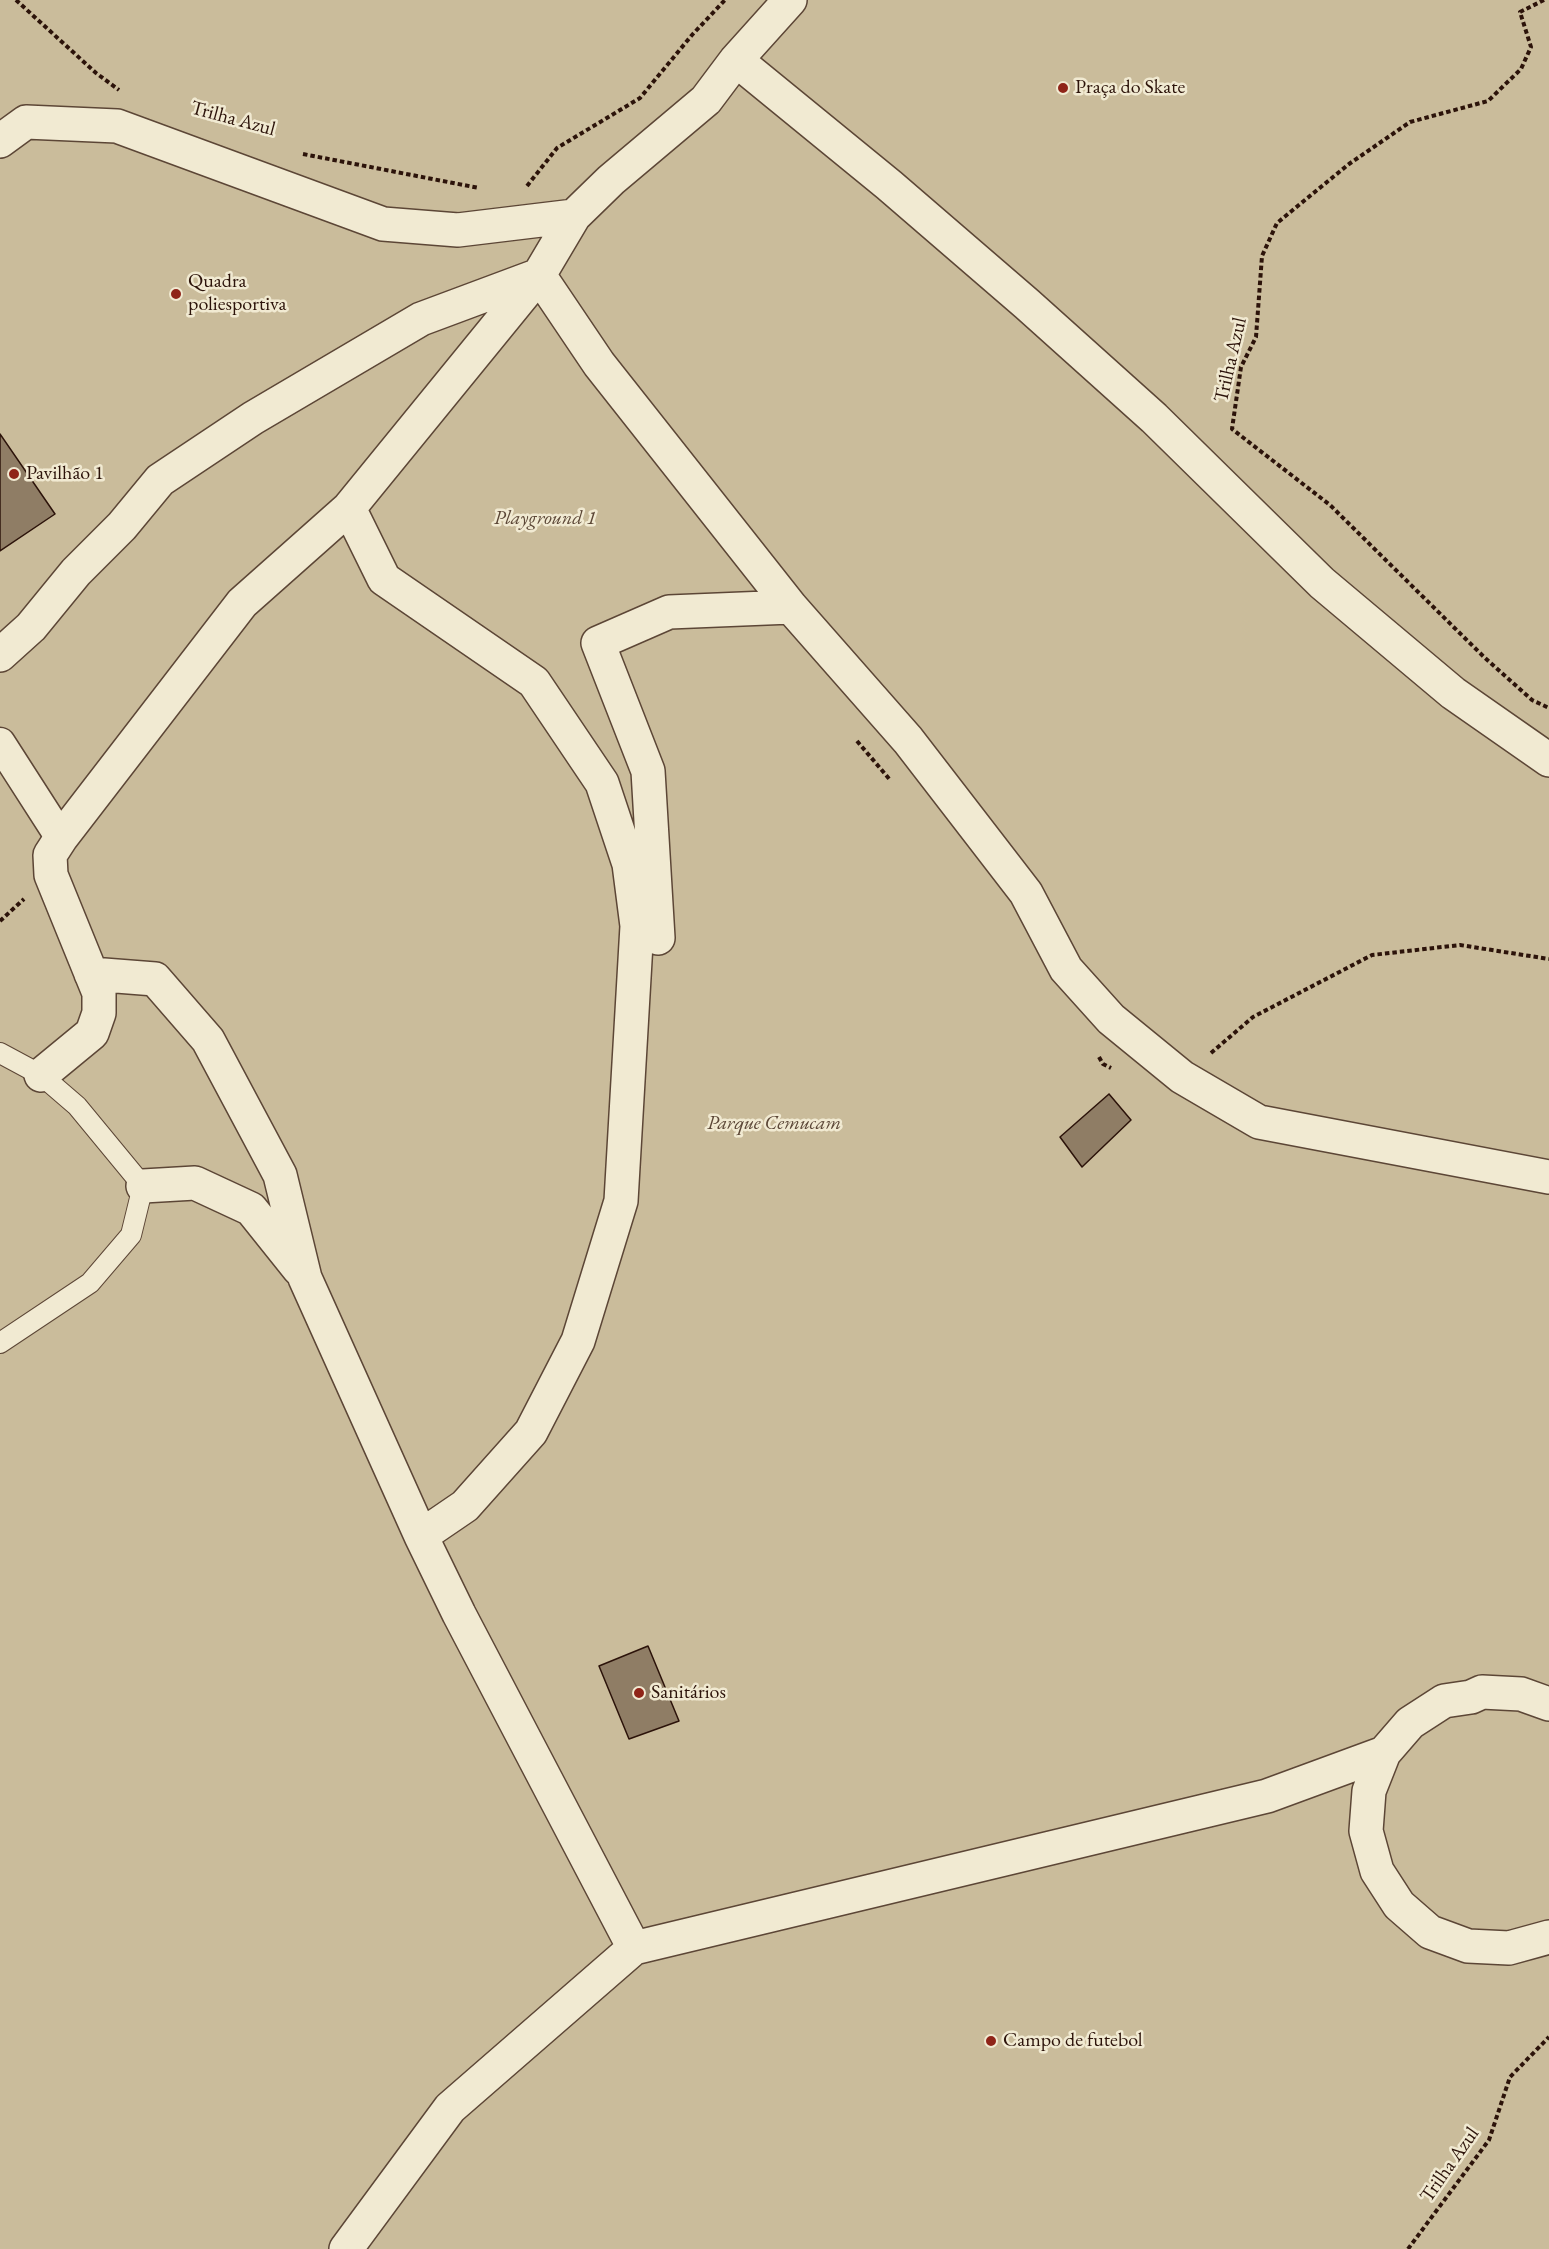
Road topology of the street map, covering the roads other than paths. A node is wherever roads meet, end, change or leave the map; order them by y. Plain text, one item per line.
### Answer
1 (790, 0) edge
2 (736, 60) junction
3 (0, 141) edge
4 (574, 216) junction
5 (539, 275) junction
6 (349, 508) junction
7 (791, 607) junction
8 (0, 655) edge
9 (0, 743) edge
10 (1549, 760) edge
11 (61, 838) junction
12 (91, 974) junction
13 (0, 1053) edge
14 (41, 1075) junction
15 (1549, 1177) edge
16 (143, 1186) junction
17 (305, 1278) junction
18 (0, 1343) edge
19 (531, 1432) junction
20 (421, 1536) junction
21 (1549, 1704) edge
22 (1384, 1753) junction
23 (1549, 1937) edge
24 (634, 1948) junction
25 (346, 2249) edge

1 - 2 street
2 - 4 street
2 - 10 street
3 - 4 street
4 - 5 street
5 - 6 street
5 - 7 street
5 - 8 street
6 - 11 street
6 - 19 street
7 - 15 street
7 - 19 street
9 - 11 street
11 - 12 street
12 - 14 street
12 - 17 street
13 - 14 lane
14 - 16 lane
16 - 17 street
16 - 18 lane
17 - 20 street
19 - 20 street
20 - 24 street
21 - 22 street
22 - 23 street
22 - 24 street
24 - 25 street

